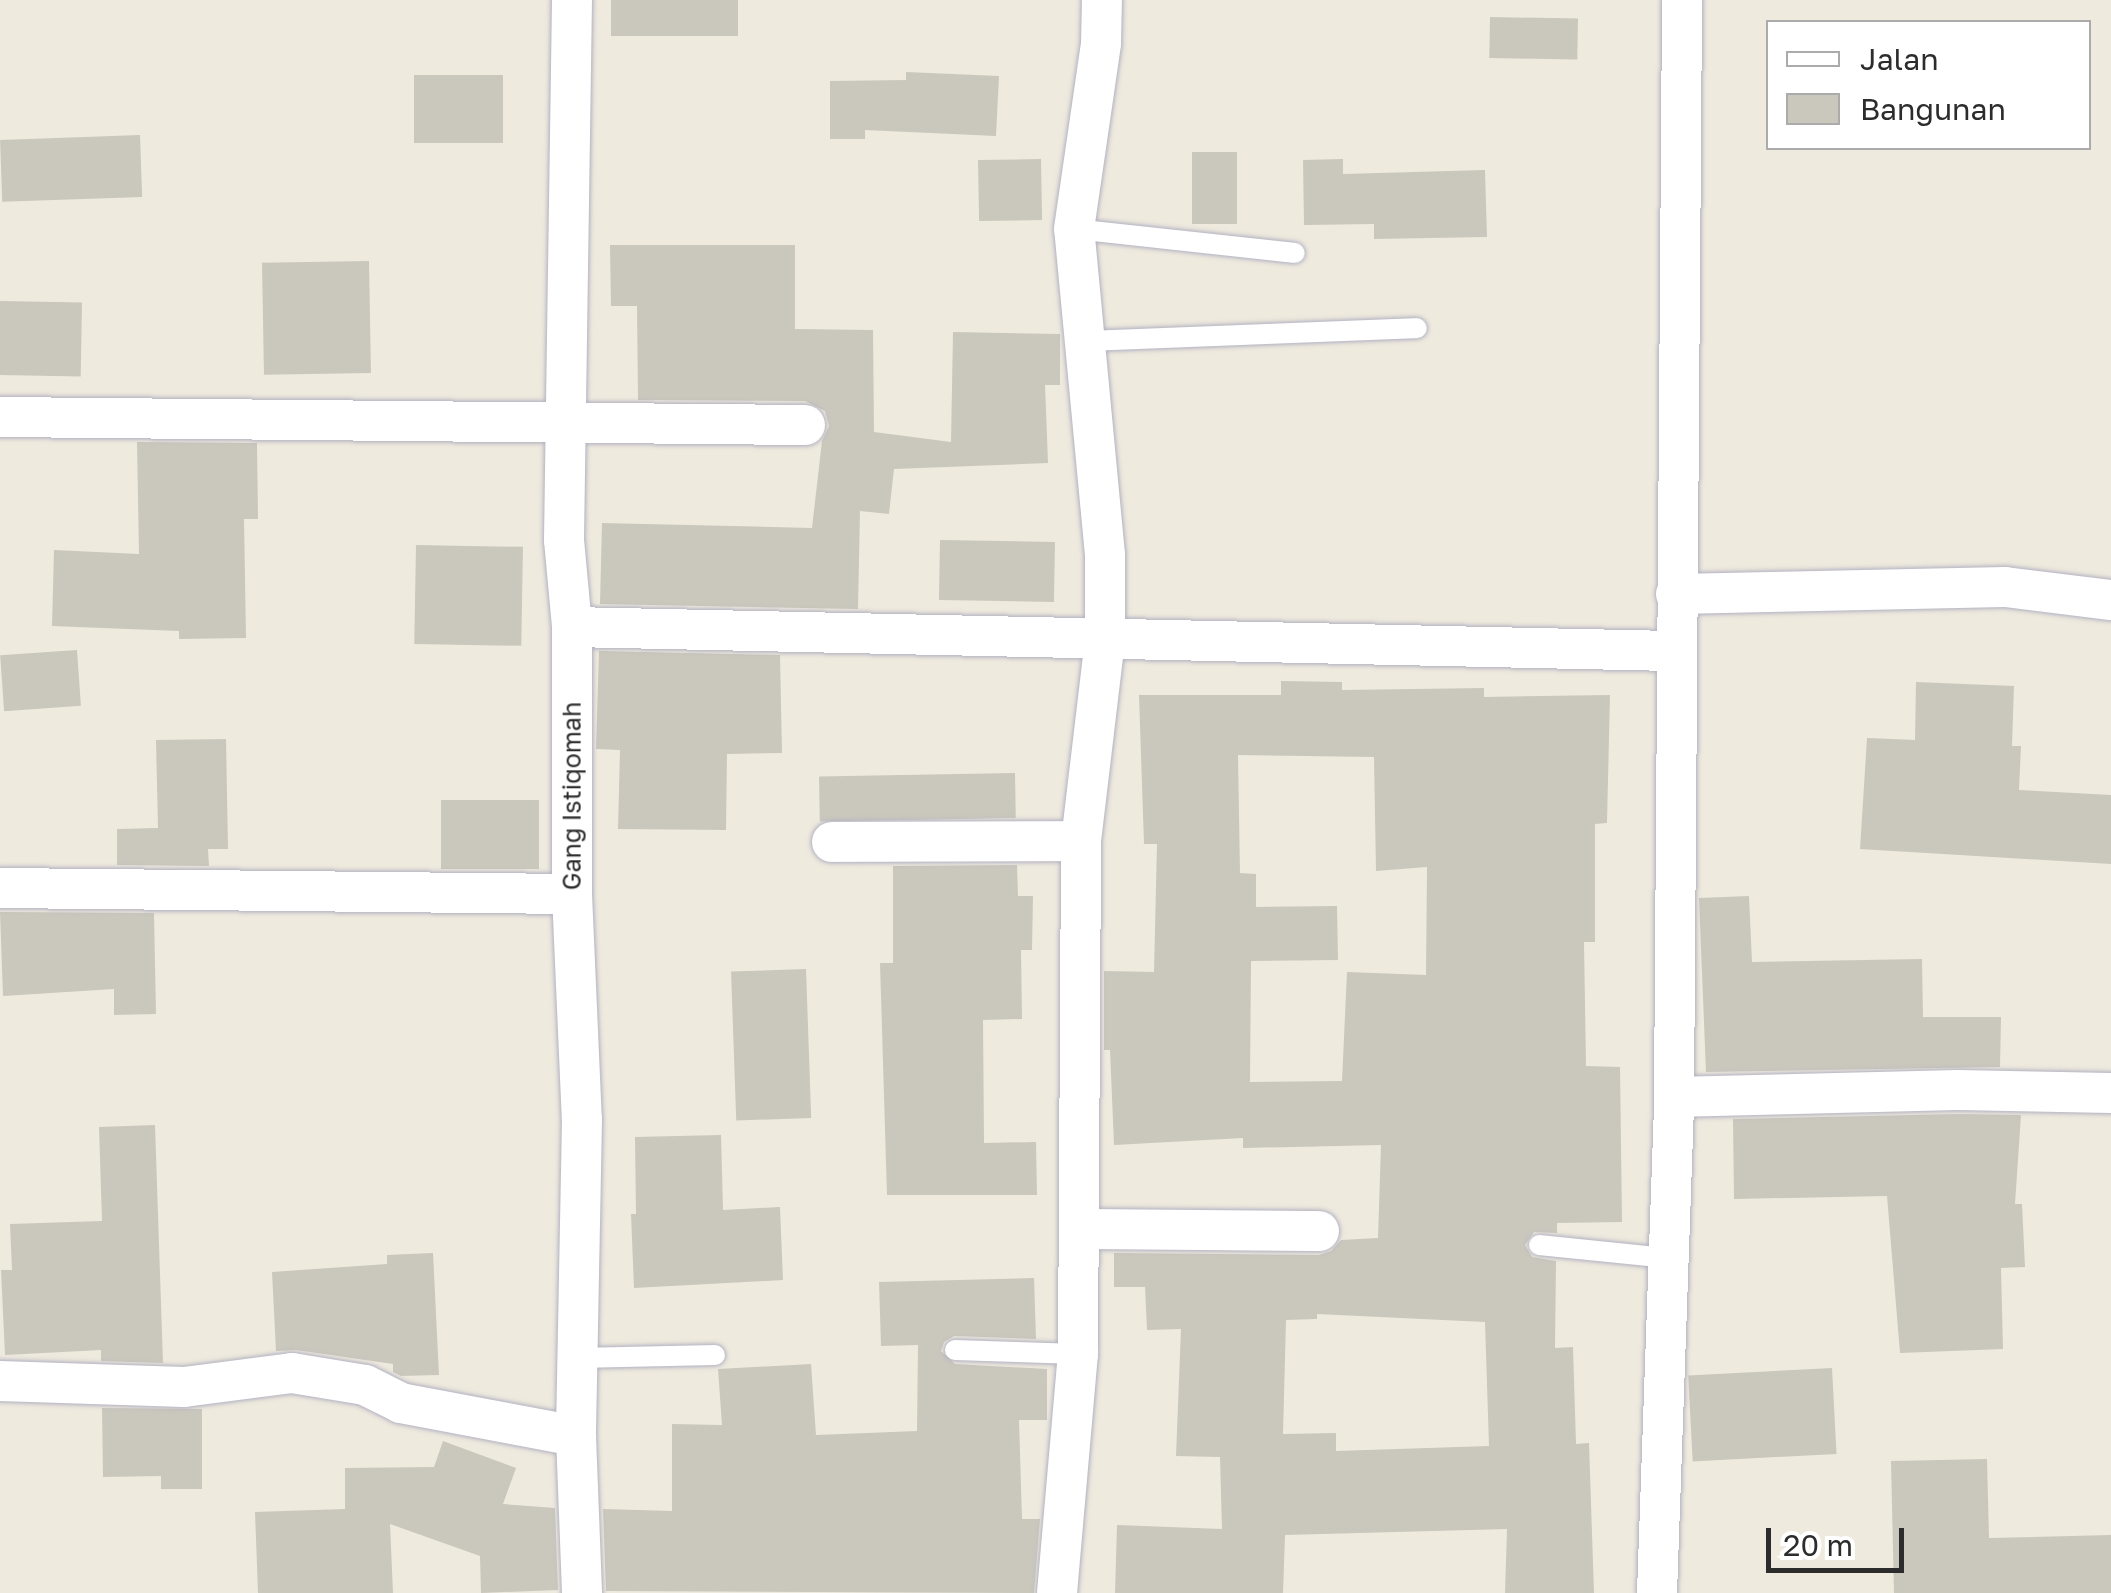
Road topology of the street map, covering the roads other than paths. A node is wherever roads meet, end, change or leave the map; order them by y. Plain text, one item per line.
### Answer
1 (572, 0) edge
2 (1102, 0) edge
3 (1682, 0) edge
4 (1074, 229) junction
5 (1295, 253) dead end
6 (1417, 328) dead end
7 (1084, 342) junction
8 (0, 417) edge
9 (564, 424) junction
10 (806, 424) dead end
11 (1676, 594) junction
12 (2111, 600) edge
13 (572, 627) junction
14 (1105, 639) junction
15 (1676, 651) junction
16 (1081, 841) junction
17 (832, 842) dead end
18 (0, 888) edge
19 (572, 894) junction
20 (2111, 1093) edge
21 (1674, 1097) junction
22 (1080, 1229) junction
23 (1319, 1231) dead end
24 (1538, 1245) dead end
25 (1668, 1258) junction
26 (954, 1350) dead end
27 (1078, 1354) junction
28 (715, 1355) dead end
29 (577, 1358) junction
30 (0, 1382) edge
31 (576, 1436) junction
32 (582, 1593) edge
33 (1057, 1593) edge
34 (1657, 1593) edge

1 - 9 street, Gang Istiqomah
2 - 4 street
3 - 11 street
4 - 5 lane
4 - 7 street
6 - 7 lane
7 - 14 street
8 - 9 street
9 - 10 street
9 - 13 street, Gang Istiqomah
11 - 12 street
11 - 15 street
13 - 14 street
13 - 19 street, Gang Istiqomah
14 - 15 street
14 - 16 street
15 - 21 street
16 - 17 street
16 - 22 street
18 - 19 street
19 - 29 street, Gang Istiqomah
20 - 21 street
21 - 25 street
22 - 23 street
22 - 27 street
24 - 25 lane
25 - 34 street
26 - 27 lane
27 - 33 street
28 - 29 lane
29 - 31 street, Gang Istiqomah
30 - 31 street
31 - 32 street, Gang Istiqomah

